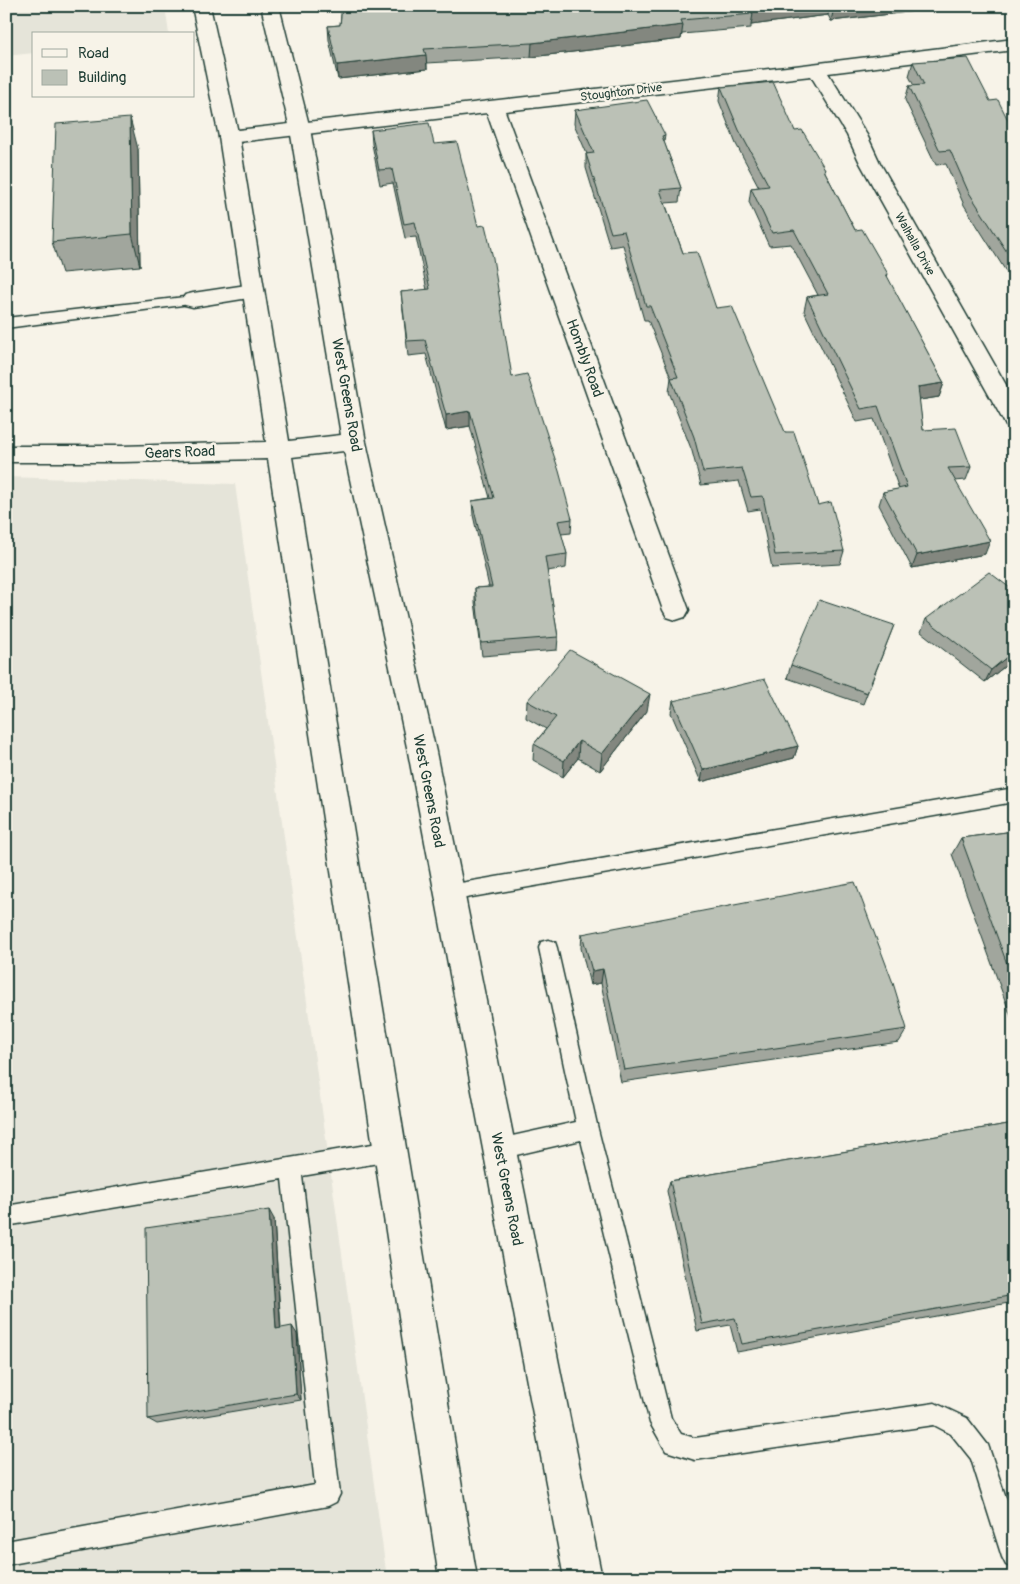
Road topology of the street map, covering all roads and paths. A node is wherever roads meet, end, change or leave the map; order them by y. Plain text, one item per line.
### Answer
1 (201, 6) edge
2 (270, 6) edge
3 (1014, 44) edge
4 (816, 69) junction
5 (494, 106) junction
6 (300, 128) junction
7 (228, 137) junction
8 (253, 291) junction
9 (193, 300) joint
10 (6, 323) edge
11 (1014, 420) edge
12 (354, 442) junction
13 (278, 450) junction
14 (6, 454) edge
15 (676, 610) dead end
16 (1014, 795) edge
17 (449, 893) junction
18 (548, 948) dead end
19 (588, 1129) junction
20 (499, 1149) junction
21 (390, 1151) junction
22 (291, 1168) junction
23 (6, 1216) edge
24 (6, 1553) edge
25 (1014, 1557) edge
26 (458, 1578) edge
27 (583, 1578) edge

1 - 7 main road
2 - 6 main road, West Greens Road
3 - 4 main road, Stoughton Drive
4 - 5 main road, Stoughton Drive
4 - 11 main road, Walhalla Drive
5 - 6 main road, Stoughton Drive
5 - 15 main road, Hombly Road
6 - 7 main road, Stoughton Drive
6 - 12 main road, West Greens Road
7 - 8 main road
8 - 9 main road
8 - 13 main road
9 - 10 lane
12 - 13 main road, Gears Road
12 - 17 main road, West Greens Road
13 - 14 main road, Gears Road
13 - 21 main road
16 - 17 lane
17 - 20 main road, West Greens Road
18 - 19 lane
19 - 20 lane
19 - 25 lane
20 - 27 main road, West Greens Road
21 - 22 lane
21 - 26 main road
22 - 23 lane
22 - 24 lane

